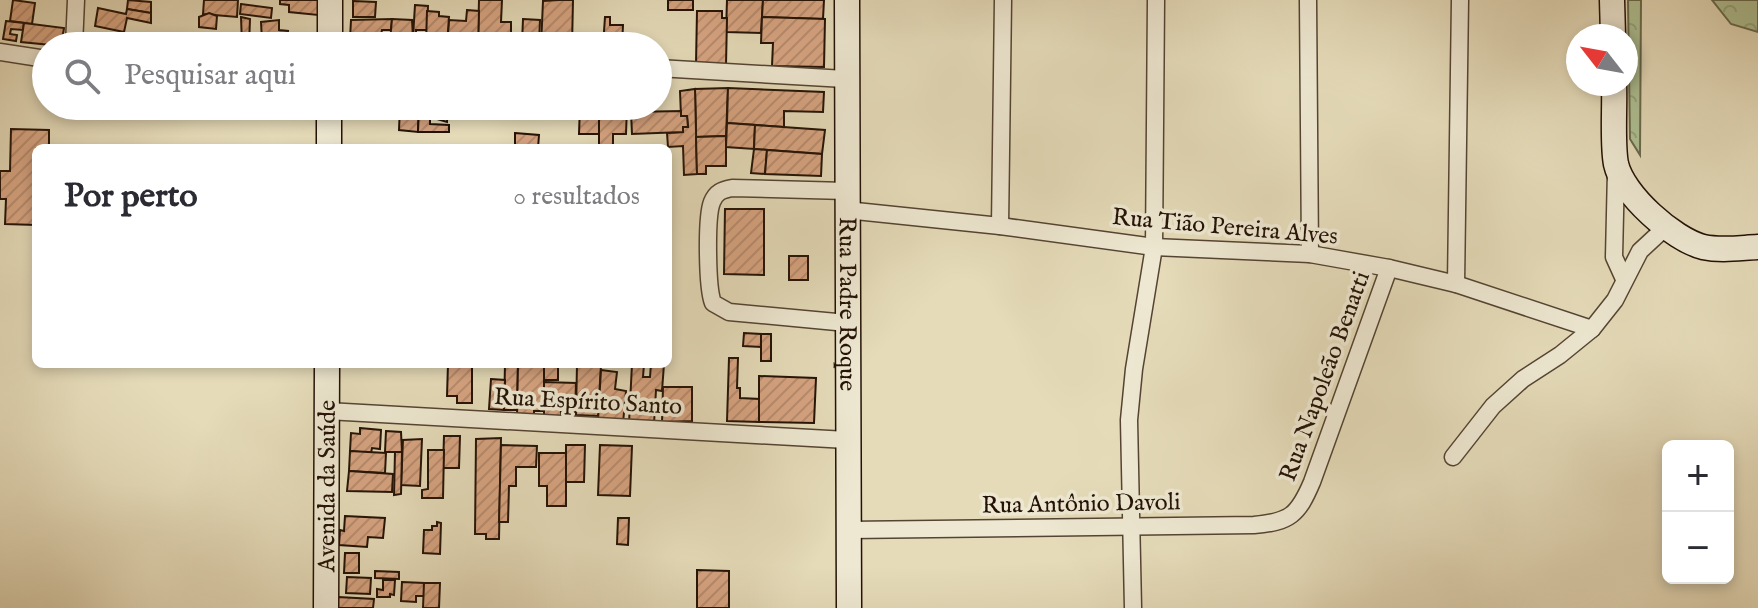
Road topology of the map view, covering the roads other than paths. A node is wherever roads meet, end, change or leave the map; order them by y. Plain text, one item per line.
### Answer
1 (76, 0) edge
2 (330, 0) edge
3 (847, 0) edge
4 (1003, 0) edge
5 (1156, 0) edge
6 (1308, 0) edge
7 (1460, 0) edge
8 (1612, 0) edge
9 (1613, 24) edge
10 (75, 32) edge
11 (330, 32) edge
12 (0, 52) edge
13 (32, 57) edge
14 (672, 69) edge
15 (845, 79) junction
16 (1614, 96) edge
17 (329, 120) edge
18 (329, 144) edge
19 (1616, 165) junction
20 (846, 200) junction
21 (1000, 226) junction
22 (1667, 226) junction
23 (1154, 247) junction
24 (1758, 247) edge
25 (1310, 254) junction
26 (1389, 268) junction
27 (1624, 279) junction
28 (1456, 284) junction
29 (847, 323) junction
30 (1592, 329) junction
31 (327, 368) edge
32 (327, 411) junction
33 (847, 440) junction
34 (1453, 457) dead end
35 (1304, 500) joint
36 (1131, 527) junction
37 (849, 530) junction
38 (326, 608) edge
39 (849, 608) edge
40 (1133, 608) edge

1 - 10 street
2 - 11 street
3 - 15 street, Rua Padre Roque
4 - 21 street
5 - 23 street
6 - 25 street
7 - 28 street
8 - 9 street
12 - 13 street
14 - 15 street
15 - 20 street, Rua Padre Roque
16 - 19 street
17 - 18 street
19 - 22 street
19 - 27 street
20 - 21 street, Rua Tião Pereira Alves
20 - 29 street, Rua Padre Roque
20 - 29 street, Rua Tião Pereira Alves
21 - 23 street, Rua Tião Pereira Alves
22 - 24 street
22 - 27 street
23 - 25 street, Rua Tião Pereira Alves
23 - 36 street
25 - 26 street, Rua Tião Pereira Alves
26 - 28 street, Rua Tião Pereira Alves
26 - 35 street, Rua Napoleão Benatti
27 - 30 street
28 - 30 street, Rua Tião Pereira Alves
29 - 33 street, Rua Padre Roque
30 - 34 street
31 - 32 street, Avenida da Saúde
32 - 33 street, Rua Espírito Santo
32 - 38 street, Avenida da Saúde
33 - 37 street, Rua Padre Roque
35 - 36 street, Rua Antônio Davoli
36 - 37 street, Rua Antônio Davoli
36 - 40 street
37 - 39 street, Rua Padre Roque

